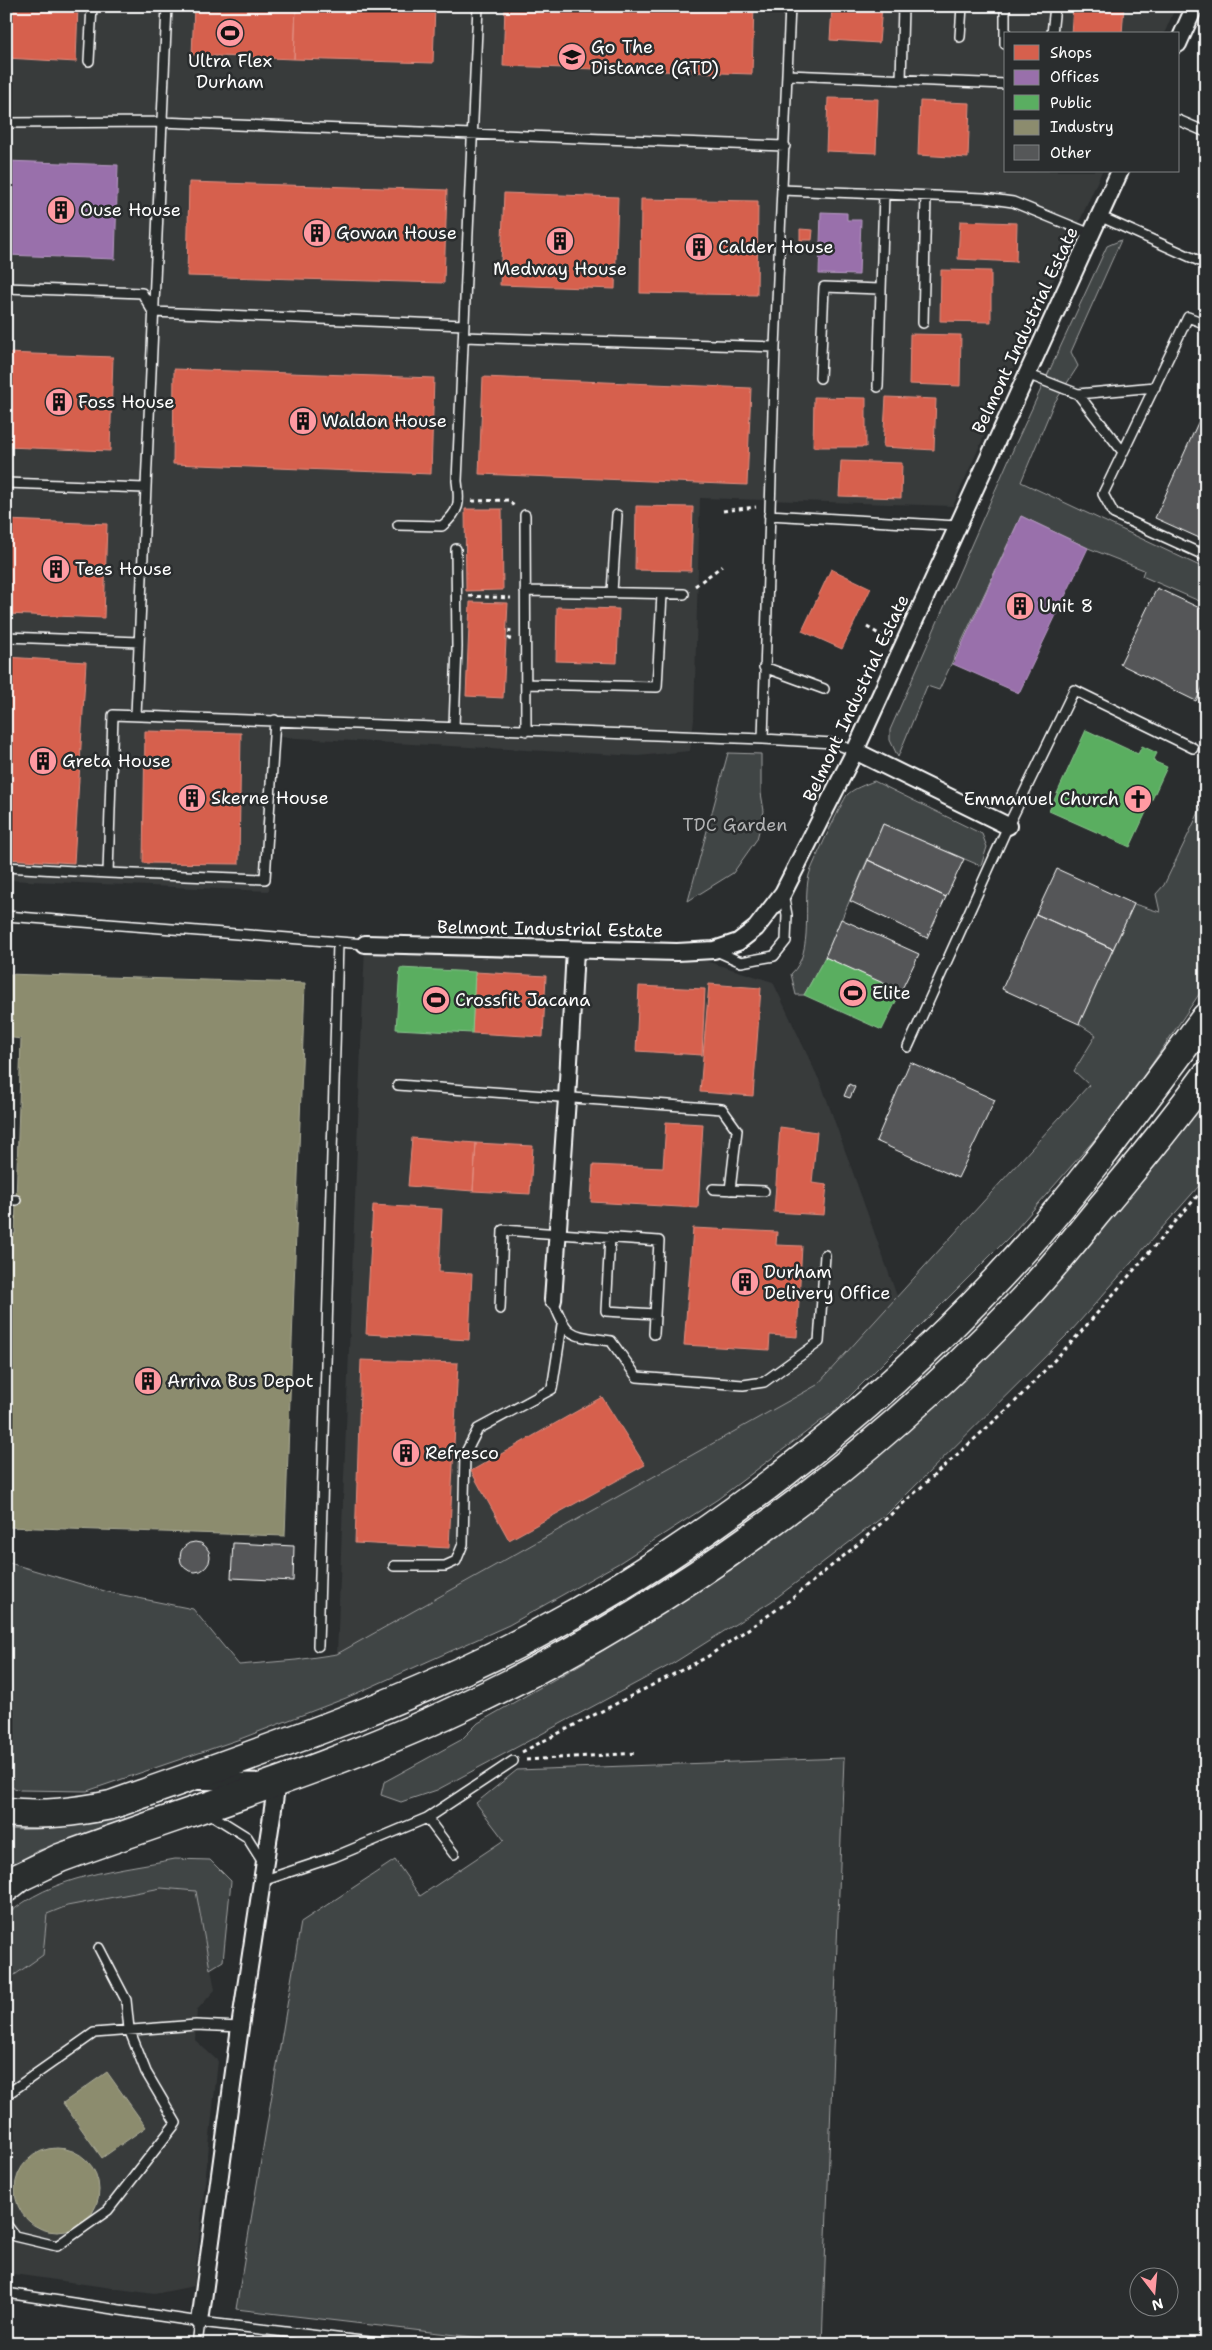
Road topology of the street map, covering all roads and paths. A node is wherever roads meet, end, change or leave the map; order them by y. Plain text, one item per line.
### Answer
1 (92, 6) edge
2 (167, 6) edge
3 (478, 6) edge
4 (790, 6) edge
5 (903, 6) edge
6 (962, 6) edge
7 (1005, 6) edge
8 (1055, 6) edge
9 (1196, 6) edge
10 (1006, 32) edge
11 (1052, 32) edge
12 (960, 37) dead end
13 (1180, 40) edge
14 (89, 61) dead end
15 (788, 75) junction
16 (901, 80) junction
17 (1004, 84) edge
18 (1180, 121) edge
19 (161, 122) junction
20 (6, 123) edge
21 (1206, 132) edge
22 (473, 133) junction
23 (785, 146) junction
24 (1120, 172) edge
25 (782, 190) junction
26 (884, 194) junction
27 (926, 196) junction
28 (1100, 216) junction
29 (1092, 234) junction
30 (1206, 264) edge
31 (6, 288) edge
32 (880, 289) junction
33 (153, 312) junction
34 (923, 323) dead end
35 (1206, 324) edge
36 (464, 325) junction
37 (464, 337) junction
38 (775, 347) junction
39 (1027, 374) junction
40 (820, 378) dead end
41 (878, 387) dead end
42 (1155, 387) junction
43 (1078, 394) junction
44 (1123, 452) junction
45 (6, 483) edge
46 (145, 488) junction
47 (459, 501) junction
48 (769, 510) junction
49 (723, 511) dead end
50 (616, 515) dead end
51 (525, 517) joint
52 (398, 525) dead end
53 (958, 526) junction
54 (456, 549) dead end
55 (1206, 556) edge
56 (722, 566) dead end
57 (525, 591) junction
58 (612, 592) junction
59 (662, 594) junction
60 (684, 594) joint
61 (456, 596) junction
62 (511, 605) dead end
63 (510, 622) dead end
64 (867, 628) dead end
65 (6, 637) edge
66 (526, 641) junction
67 (139, 642) junction
68 (902, 647) junction
69 (764, 667) junction
70 (527, 684) junction
71 (824, 689) dead end
72 (136, 715) junction
73 (275, 720) junction
74 (454, 726) junction
75 (526, 731) junction
76 (763, 739) junction
77 (1193, 748) dead end
78 (855, 752) junction
79 (1008, 826) junction
80 (6, 867) edge
81 (108, 873) junction
82 (783, 892) junction
83 (6, 916) edge
84 (338, 943) junction
85 (365, 944) joint
86 (575, 950) junction
87 (714, 950) junction
88 (1206, 1016) edge
89 (908, 1047) dead end
90 (1206, 1076) edge
91 (398, 1085) dead end
92 (567, 1099) junction
93 (1206, 1186) edge
94 (713, 1189) dead end
95 (730, 1190) junction
96 (764, 1191) dead end
97 (6, 1200) edge
98 (16, 1200) dead end
99 (558, 1233) junction
100 (610, 1237) junction
101 (825, 1255) dead end
102 (553, 1300) joint
103 (500, 1310) dead end
104 (655, 1314) junction
105 (562, 1325) junction
106 (654, 1334) dead end
107 (394, 1566) dead end
108 (318, 1646) dead end
109 (637, 1753) dead end
110 (513, 1761) junction
111 (178, 1781) junction
112 (277, 1782) junction
113 (200, 1808) junction
114 (6, 1812) edge
115 (426, 1818) junction
116 (454, 1854) dead end
117 (264, 1864) junction
118 (262, 1881) junction
119 (6, 1888) edge
120 (99, 1948) dead end
121 (240, 2027) junction
122 (129, 2029) junction
123 (6, 2095) edge
124 (6, 2224) edge
125 (6, 2293) edge
126 (200, 2322) junction
127 (197, 2344) edge
128 (387, 2344) edge

1 - 14 lane
2 - 19 lane
3 - 22 lane
4 - 15 lane
5 - 16 lane
6 - 12 lane
7 - 10 lane
8 - 11 lane
9 - 13 street
15 - 16 lane
15 - 23 lane
16 - 17 lane
18 - 21 lane
19 - 20 lane
19 - 22 lane
19 - 33 lane
22 - 23 lane
22 - 36 lane
23 - 25 lane
24 - 28 street, Belmont Industrial Estate
25 - 26 lane
25 - 38 lane
26 - 27 lane
26 - 32 lane
27 - 29 lane
27 - 34 lane
28 - 29 street, Belmont Industrial Estate
28 - 30 lane
29 - 39 street, Belmont Industrial Estate
31 - 33 lane
32 - 40 lane
32 - 41 lane
33 - 36 lane
33 - 46 lane
35 - 42 lane
36 - 37 lane
37 - 38 lane
37 - 47 lane
38 - 48 lane
39 - 43 lane
39 - 53 street, Belmont Industrial Estate
42 - 43 lane
42 - 44 lane
43 - 44 lane
44 - 55 lane
45 - 46 lane
46 - 67 lane
47 - 51 path
47 - 52 lane
48 - 49 path
48 - 53 lane
48 - 69 lane
50 - 58 lane
51 - 57 lane
53 - 68 street, Belmont Industrial Estate
54 - 61 lane
56 - 60 path
57 - 58 lane
57 - 66 lane
58 - 59 lane
59 - 60 lane
59 - 70 lane
61 - 62 path
61 - 74 lane
63 - 66 path
64 - 68 path
65 - 67 lane
66 - 70 lane
67 - 72 lane
68 - 78 street, Belmont Industrial Estate
69 - 71 lane
69 - 76 lane
70 - 75 lane
72 - 73 lane
72 - 81 lane
73 - 74 lane
73 - 81 lane
74 - 75 lane
75 - 76 lane
76 - 78 lane
77 - 79 lane
78 - 79 street
78 - 82 street, Belmont Industrial Estate
79 - 89 lane
80 - 81 lane
82 - 87 street, Belmont Industrial Estate
82 - 87 lane
83 - 84 lane
84 - 85 lane
84 - 108 lane
85 - 86 street, Belmont Industrial Estate
86 - 87 street, Belmont Industrial Estate
86 - 92 street
88 - 111 highway
90 - 112 highway
91 - 92 lane
92 - 95 lane
92 - 99 street
93 - 110 path
94 - 95 lane
95 - 96 lane
97 - 98 lane
99 - 100 lane
99 - 102 street
99 - 103 lane
100 - 104 lane
100 - 104 lane
101 - 105 lane
102 - 105 lane
104 - 106 lane
105 - 107 lane
109 - 110 path
110 - 115 lane
111 - 112 street
111 - 114 highway
112 - 113 highway
112 - 117 street
113 - 117 lane
113 - 119 highway
115 - 116 lane
115 - 118 lane
117 - 118 street
118 - 121 street
120 - 122 lane
121 - 122 lane
121 - 126 street
122 - 123 lane
122 - 124 lane
125 - 126 lane
126 - 127 lane
126 - 128 lane

